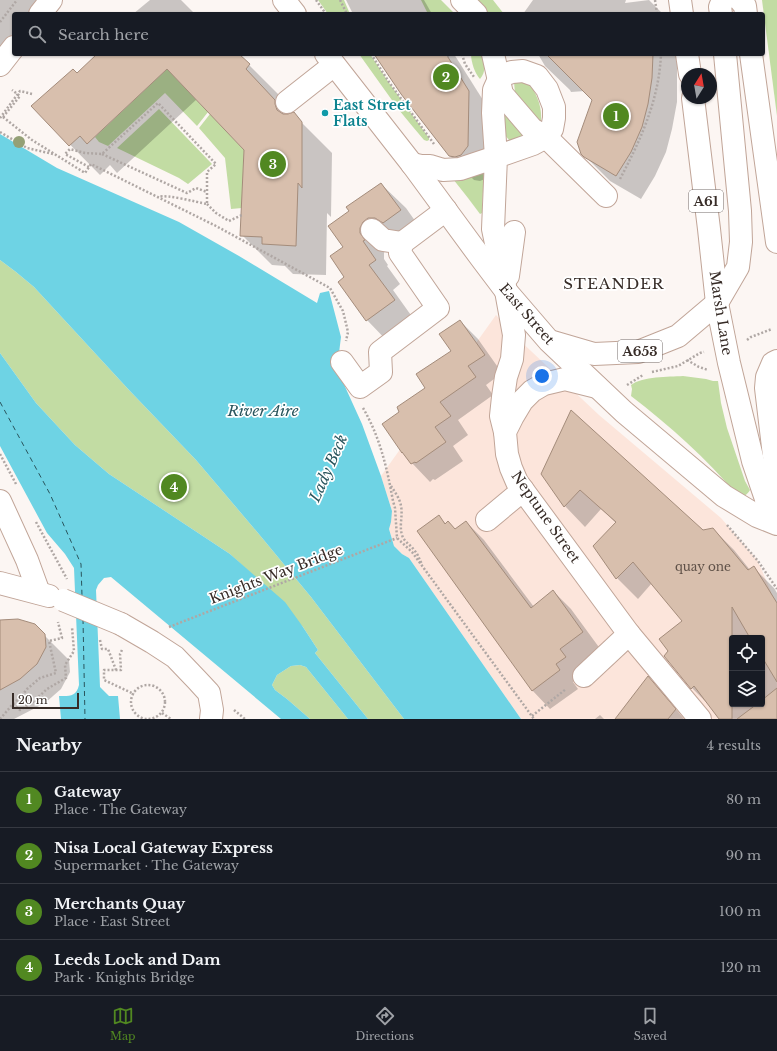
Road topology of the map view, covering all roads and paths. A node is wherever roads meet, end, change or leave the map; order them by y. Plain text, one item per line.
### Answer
1 (17, 0) edge
2 (51, 0) edge
3 (284, 0) edge
4 (316, 0) edge
5 (340, 0) edge
6 (462, 0) edge
7 (655, 0) edge
8 (680, 0) edge
9 (724, 0) edge
10 (740, 0) edge
11 (42, 12) edge
12 (293, 12) edge
13 (325, 12) edge
14 (347, 12) edge
15 (474, 12) edge
16 (657, 12) edge
17 (682, 12) edge
18 (721, 12) edge
19 (746, 12) edge
20 (0, 22) edge
21 (12, 50) edge
22 (373, 56) edge
23 (463, 56) edge
24 (493, 56) edge
25 (661, 56) edge
26 (687, 56) edge
27 (725, 56) edge
28 (751, 56) edge
29 (330, 59) edge
30 (0, 65) edge
31 (689, 68) edge
32 (475, 79) dead end
33 (499, 79) junction
34 (12, 90) dead end
35 (32, 94) dead end
36 (287, 102) dead end
37 (694, 104) edge
38 (0, 118) edge
39 (0, 132) edge
40 (546, 137) junction
41 (55, 154) junction
42 (102, 154) junction
43 (496, 157) junction
44 (433, 160) junction
45 (89, 167) junction
46 (207, 192) junction
47 (606, 196) joint
48 (157, 197) junction
49 (207, 204) junction
50 (446, 210) junction
51 (242, 215) dead end
52 (372, 230) dead end
53 (514, 232) dead end
54 (777, 242) edge
55 (402, 244) junction
56 (506, 291) junction
57 (717, 303) junction
58 (772, 329) dead end
59 (549, 341) junction
60 (743, 343) dead end
61 (707, 350) dead end
62 (777, 361) edge
63 (342, 362) joint
64 (632, 381) dead end
65 (597, 386) junction
66 (359, 394) junction
67 (505, 432) junction
68 (390, 484) junction
69 (523, 490) junction
70 (766, 499) junction
71 (0, 500) edge
72 (486, 520) dead end
73 (777, 523) edge
74 (397, 538) junction
75 (426, 572) junction
76 (0, 583) edge
77 (39, 593) junction
78 (59, 607) junction
79 (162, 629) dead end
80 (73, 632) dead end
81 (629, 634) junction
82 (100, 638) dead end
83 (120, 654) dead end
84 (116, 670) junction
85 (584, 676) joint
86 (134, 694) junction
87 (13, 704) junction
88 (694, 711) edge
89 (162, 712) junction
90 (533, 718) edge
91 (0, 719) edge
92 (171, 719) edge
93 (211, 719) edge

1 - 20 path
2 - 11 main road
3 - 12 main road
4 - 13 path
5 - 14 path
6 - 15 main road
7 - 16 path
8 - 17 main road
9 - 18 main road
10 - 19 main road
21 - 30 main road
22 - 44 path
23 - 32 path
24 - 33 main road
25 - 47 path
26 - 31 main road
27 - 57 main road, A653
28 - 54 main road
29 - 36 main road
29 - 44 main road, East Street / A61
33 - 40 main road
33 - 40 main road
33 - 43 main road, Neptune Street
34 - 41 path, bridge
35 - 38 path
37 - 57 main road, Marsh Lane / A61
39 - 41 path
40 - 43 main road
40 - 47 main road
41 - 45 path
42 - 45 path
42 - 46 path
42 - 46 path
43 - 44 main road
43 - 56 main road, Neptune Street
44 - 50 main road, East Street / A61
45 - 48 path
46 - 49 path
48 - 49 path
48 - 63 path
49 - 51 path
50 - 55 main road
50 - 56 main road, East Street / A61
52 - 55 main road
53 - 56 main road
55 - 66 main road
56 - 59 main road, East Street / A61
56 - 67 main road, Neptune Street
57 - 59 main road, A653
57 - 70 main road, Marsh Lane / A61
58 - 60 path
59 - 65 main road, East Street / A61
61 - 64 path
62 - 70 main road
63 - 66 main road
65 - 67 main road
65 - 73 main road, East Street / A61
66 - 68 path
67 - 69 main road, Neptune Street
68 - 74 path
68 - 75 path
69 - 72 main road
69 - 81 main road, Neptune Street
70 - 73 main road, Marsh Lane / A61
71 - 77 main road
74 - 75 path
74 - 79 path, Knights Way Bridge
75 - 90 path
76 - 77 main road
77 - 78 main road
78 - 87 path
78 - 93 main road, bridge
80 - 87 path
81 - 85 main road
81 - 88 main road, Neptune Street
82 - 84 path
83 - 84 path
84 - 86 path
85 - 90 path
86 - 89 path
86 - 89 path
87 - 91 path
89 - 92 path

